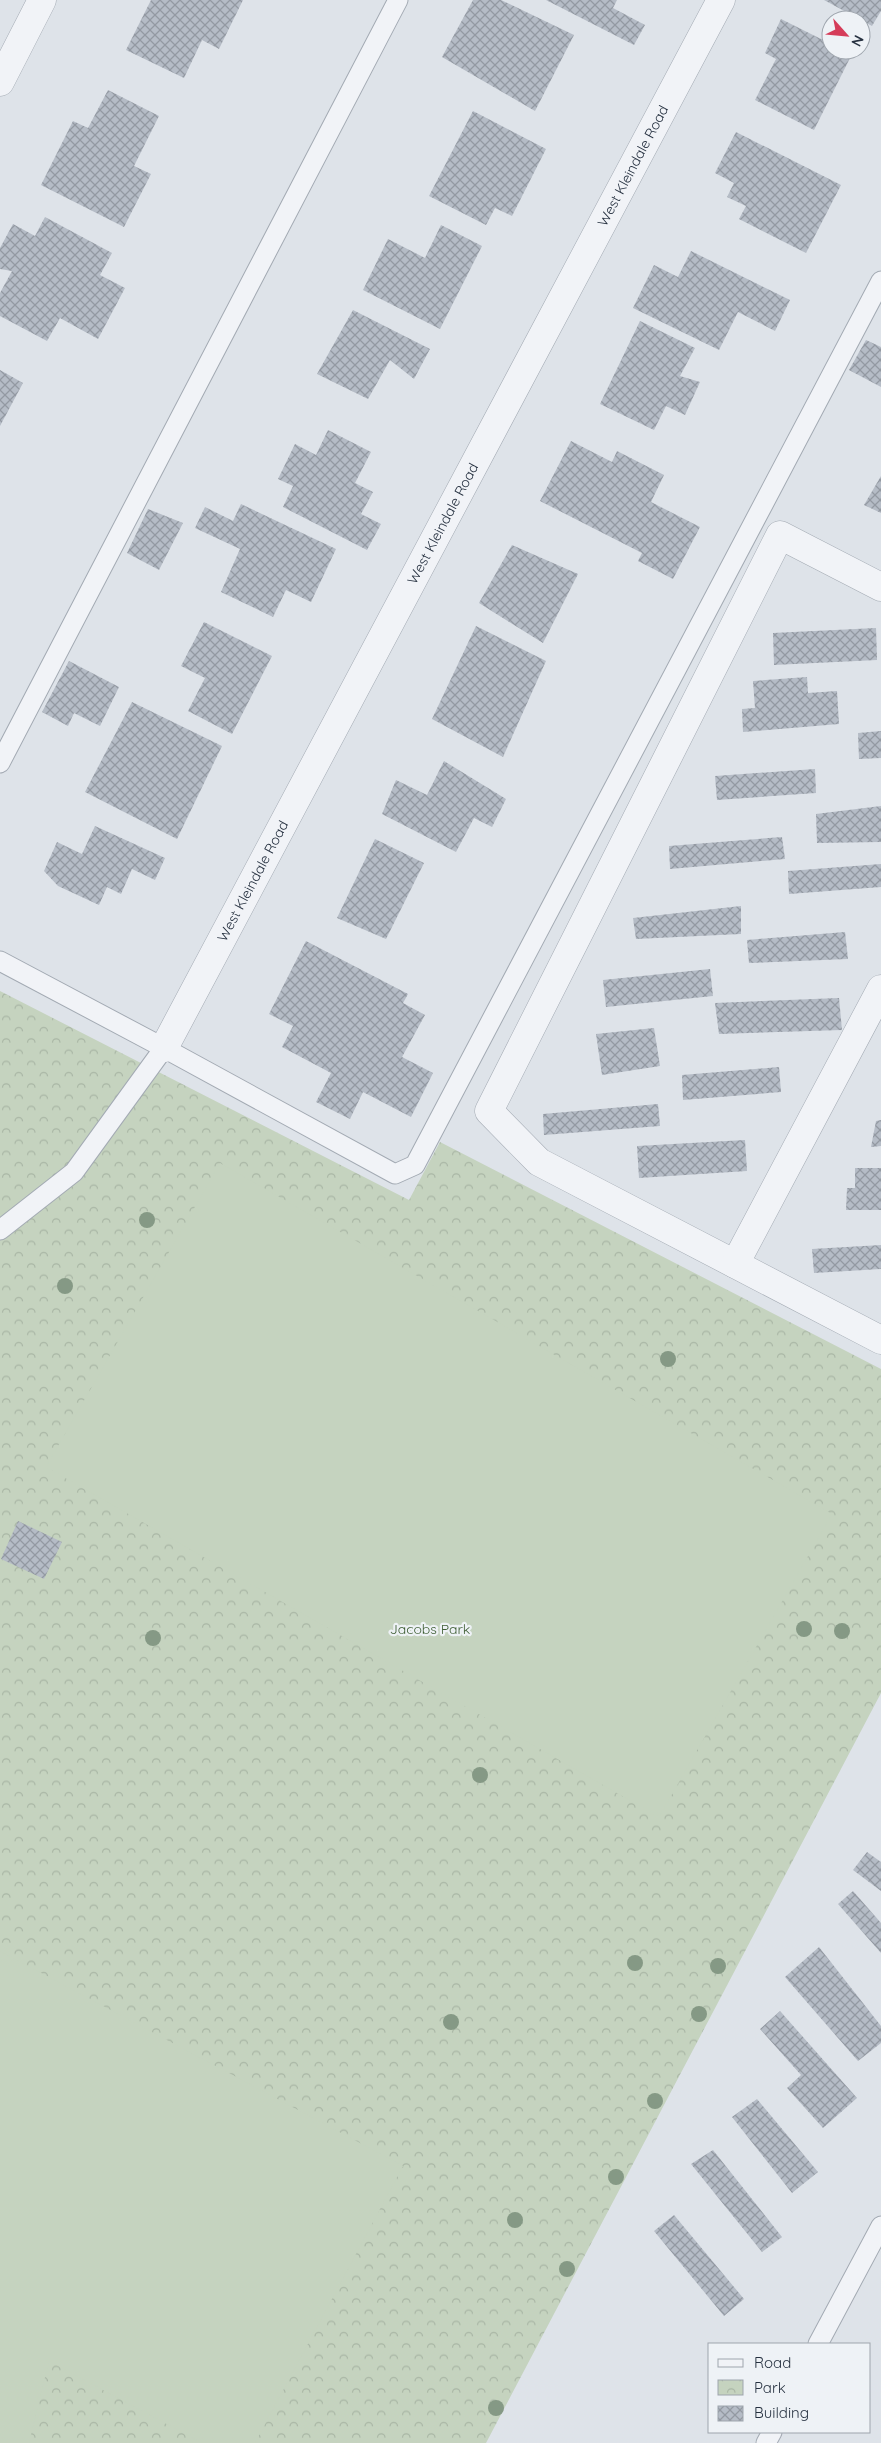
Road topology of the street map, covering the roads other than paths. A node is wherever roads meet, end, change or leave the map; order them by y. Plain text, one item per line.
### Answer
1 (42, 0) edge
2 (398, 0) edge
3 (720, 0) edge
4 (7, 52) edge
5 (0, 82) edge
6 (881, 281) edge
7 (881, 587) edge
8 (0, 763) edge
9 (0, 961) edge
10 (881, 989) edge
11 (164, 1048) junction
12 (0, 1230) edge
13 (734, 1264) junction
14 (881, 1340) edge
15 (881, 2226) edge
16 (819, 2343) edge

1 - 4 street
2 - 8 lane
3 - 11 street, West Kleindale Road
4 - 5 street
6 - 11 lane
7 - 13 street
9 - 11 lane
10 - 13 street
11 - 12 lane
13 - 14 street
15 - 16 lane

